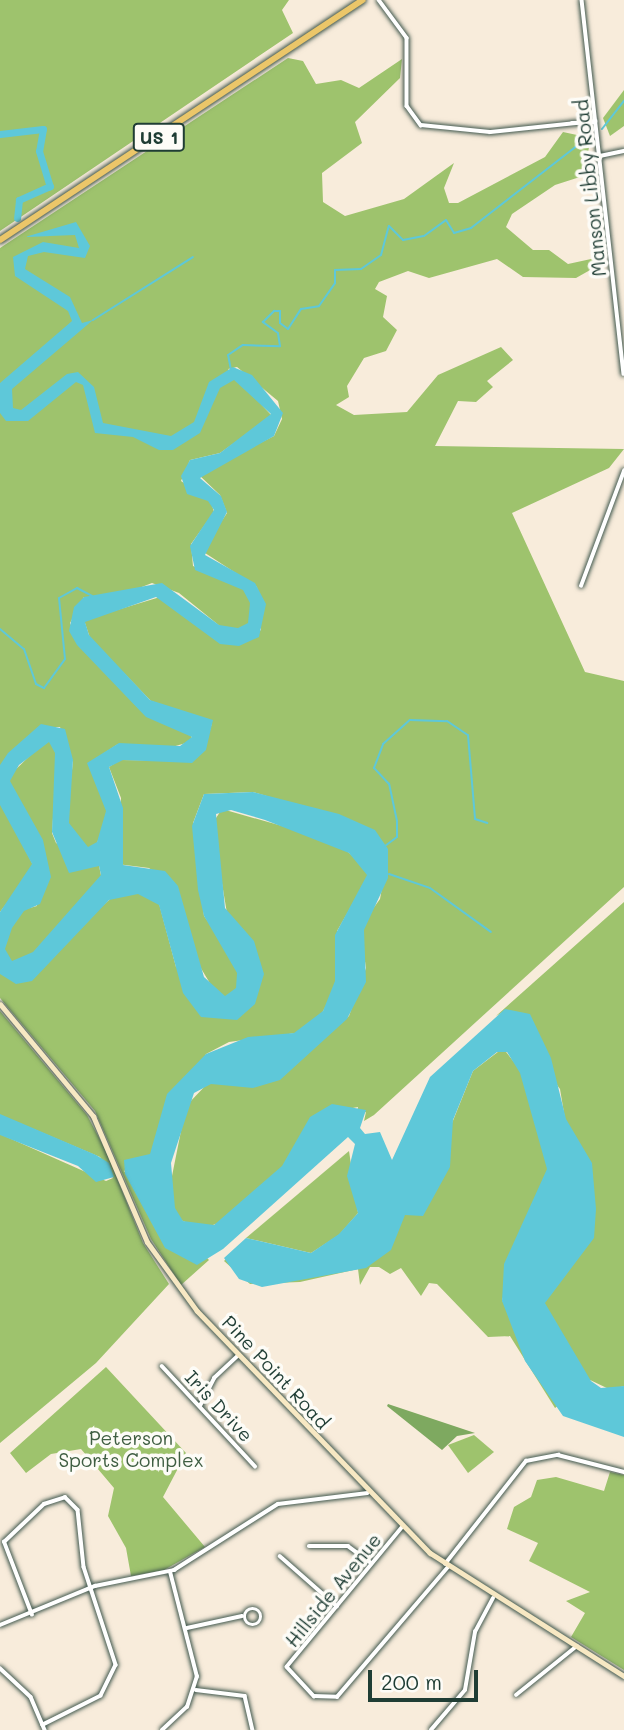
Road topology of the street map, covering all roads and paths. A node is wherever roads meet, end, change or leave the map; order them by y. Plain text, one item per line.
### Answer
1 (363, 0) edge
2 (379, 0) edge
3 (582, 0) edge
4 (385, 2) edge
5 (595, 121) junction
6 (572, 124) junction
7 (624, 151) edge
8 (600, 156) junction
9 (0, 240) edge
10 (624, 374) edge
11 (624, 471) edge
12 (581, 586) dead end
13 (0, 1004) edge
14 (239, 1355) junction
15 (162, 1366) dead end
16 (200, 1406) junction
17 (255, 1466) dead end
18 (624, 1472) edge
19 (367, 1493) junction
20 (402, 1528) junction
21 (309, 1546) dead end
22 (280, 1556) dead end
23 (372, 1563) junction
24 (446, 1566) junction
25 (170, 1572) junction
26 (90, 1588) junction
27 (494, 1598) junction
28 (337, 1606) junction
29 (32, 1615) junction
30 (242, 1616) junction
31 (0, 1625) edge
32 (187, 1628) junction
33 (577, 1646) junction
34 (0, 1668) edge
35 (624, 1676) edge
36 (196, 1690) junction
37 (516, 1695) dead end
38 (43, 1725) junction
39 (46, 1730) edge
40 (162, 1730) edge
41 (253, 1730) edge
42 (431, 1730) edge

1 - 9 main road, US 1
2 - 4 street
3 - 5 street, Manson Libby Road
4 - 6 street
5 - 6 street
5 - 6 street
5 - 8 street, Manson Libby Road
7 - 8 street
8 - 10 street, Manson Libby Road
11 - 12 street
13 - 14 main road, Pine Point Road
14 - 16 street
14 - 19 main road, Pine Point Road
15 - 16 street, Iris Drive
16 - 17 street, Iris Drive
18 - 24 street
19 - 20 main road, Pine Point Road
19 - 25 street
20 - 23 street, Hillside Avenue
20 - 24 main road, Pine Point Road
21 - 23 street
22 - 28 street
23 - 28 street, Hillside Avenue
24 - 27 main road, Pine Point Road
24 - 28 street, Hillside Avenue
25 - 26 street
25 - 32 street
26 - 29 street
26 - 29 street
26 - 38 street
27 - 33 main road, Pine Point Road
27 - 42 street
29 - 31 street
30 - 30 street
30 - 32 street
32 - 36 street
33 - 35 main road, Pine Point Road
33 - 37 street
34 - 38 street
36 - 40 street
36 - 41 street
38 - 39 street

